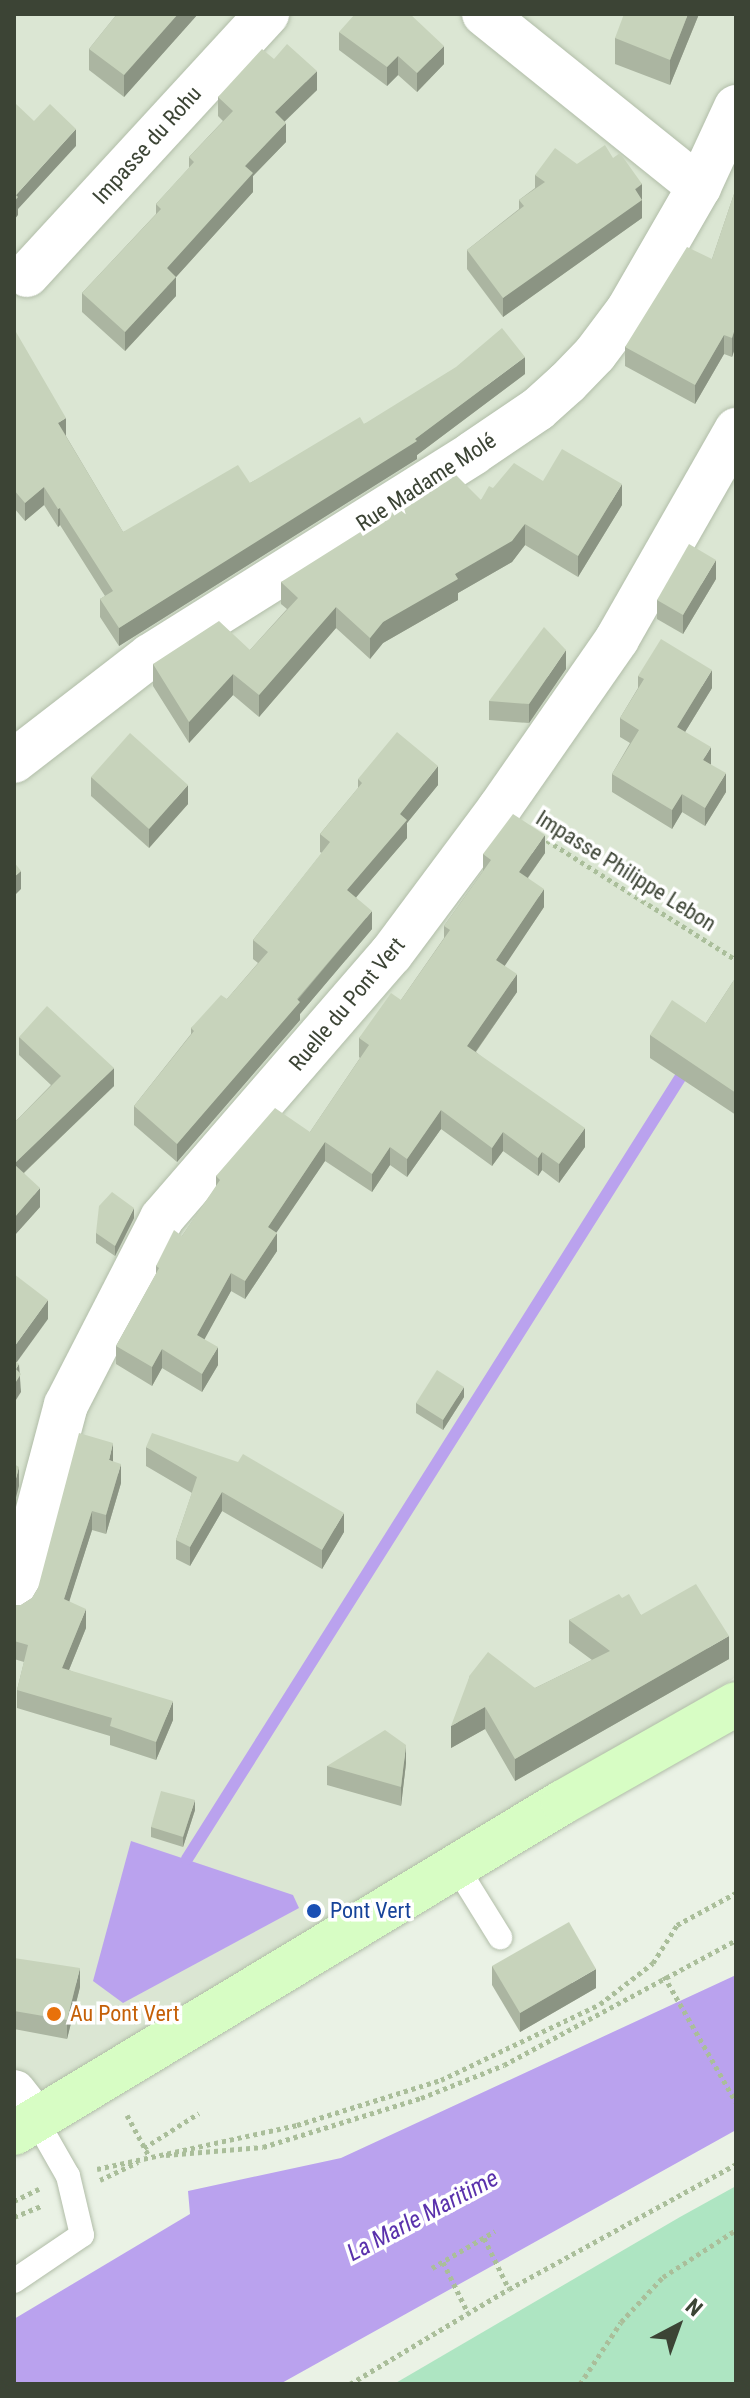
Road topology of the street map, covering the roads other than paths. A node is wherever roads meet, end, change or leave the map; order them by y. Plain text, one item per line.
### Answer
1 (267, 14) edge
2 (484, 14) edge
3 (731, 134) edge
4 (699, 187) junction
5 (27, 275) dead end
6 (736, 430) edge
7 (14, 761) edge
8 (14, 1600) edge
9 (736, 1704) edge
10 (456, 1866) junction
11 (500, 1937) dead end
12 (21, 2115) edge
13 (14, 2281) edge

1 - 5 street, Impasse du Rohu
2 - 4 street
3 - 4 street, Rue Madame Molé
4 - 7 street, Rue Madame Molé
6 - 8 street, Ruelle du Pont Vert
9 - 10 main road
10 - 11 lane
10 - 12 main road
12 - 13 lane

